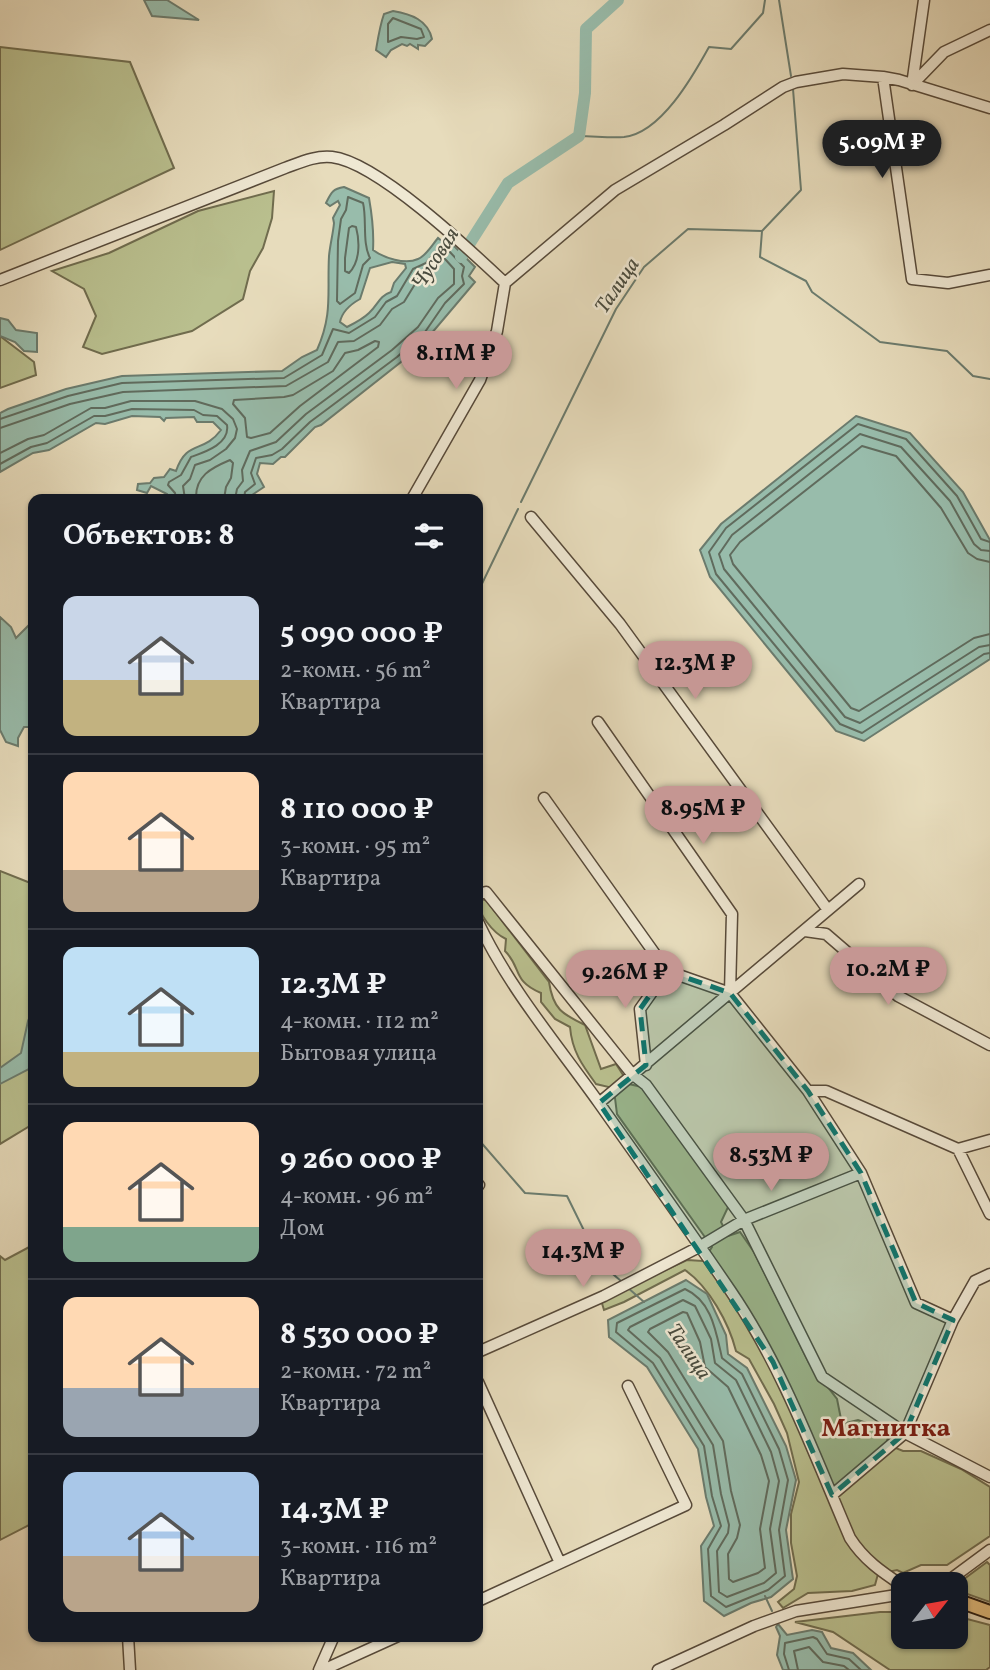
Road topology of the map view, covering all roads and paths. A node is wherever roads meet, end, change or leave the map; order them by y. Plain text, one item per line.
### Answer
1 (923, 0) edge
2 (990, 30) edge
3 (883, 78) junction
4 (912, 85) junction
5 (990, 108) edge
6 (990, 275) edge
7 (0, 280) edge
8 (505, 283) junction
9 (415, 494) edge
10 (531, 517) dead end
11 (598, 722) dead end
12 (544, 798) dead end
13 (859, 884) dead end
14 (483, 893) edge
15 (828, 910) junction
16 (805, 931) junction
17 (483, 932) edge
18 (667, 971) junction
19 (730, 993) junction
20 (990, 1045) edge
21 (646, 1065) junction
22 (632, 1074) junction
23 (808, 1091) junction
24 (599, 1103) junction
25 (990, 1140) edge
26 (958, 1149) junction
27 (861, 1173) junction
28 (990, 1214) edge
29 (744, 1220) junction
30 (699, 1247) junction
31 (990, 1274) edge
32 (953, 1320) junction
33 (483, 1350) edge
34 (628, 1386) dead end
35 (483, 1393) edge
36 (905, 1433) junction
37 (990, 1477) edge
38 (832, 1495) junction
39 (990, 1550) edge
40 (561, 1563) junction
41 (960, 1572) edge
42 (891, 1578) edge
43 (891, 1596) edge
44 (483, 1599) edge
45 (968, 1604) edge
46 (990, 1612) edge
47 (128, 1642) edge
48 (332, 1642) edge
49 (384, 1642) edge
50 (130, 1670) edge
51 (321, 1670) edge
52 (658, 1670) edge

1 - 4 street
2 - 4 street
3 - 4 street
3 - 6 street
3 - 8 street
4 - 5 street
7 - 8 street
8 - 9 street
10 - 15 street
11 - 19 street
12 - 18 street
13 - 15 street
14 - 22 street
15 - 16 street
16 - 19 street
16 - 20 street
17 - 24 street
18 - 19 street
18 - 21 street
19 - 21 street
19 - 23 street
21 - 22 street
22 - 24 street
22 - 29 street
23 - 26 street
23 - 27 street
24 - 30 street
25 - 26 street
26 - 28 street
27 - 29 street
27 - 32 street
29 - 30 street
29 - 36 street
30 - 33 street
30 - 38 street
31 - 32 street
32 - 36 street
34 - 40 street
35 - 40 street
36 - 37 street
36 - 38 street
38 - 42 street
39 - 41 street
40 - 44 street
43 - 52 street
45 - 46 main road
47 - 50 street
48 - 51 street
49 - 51 street

